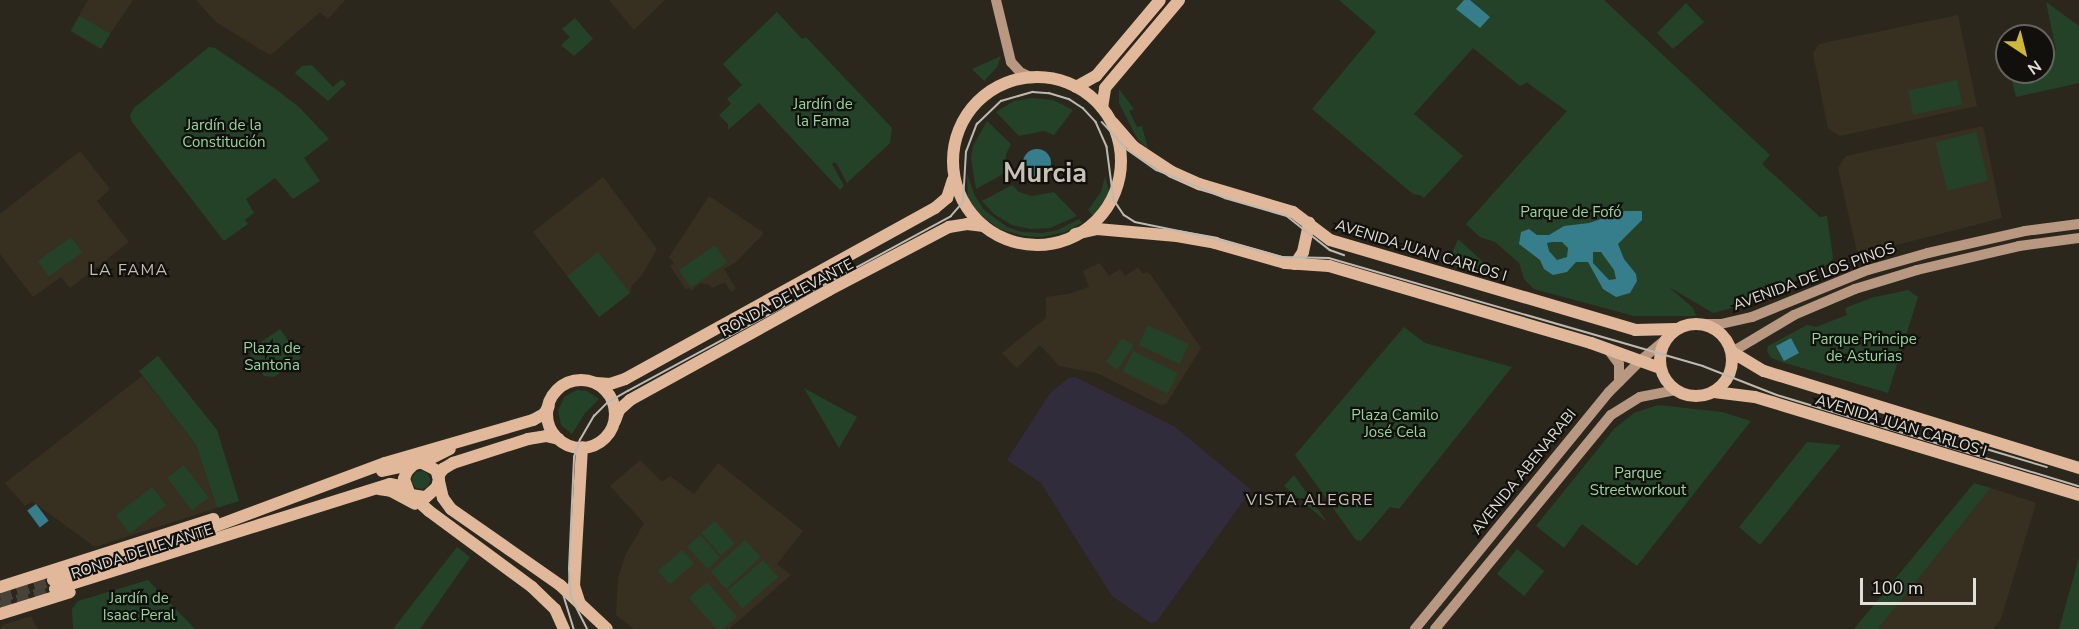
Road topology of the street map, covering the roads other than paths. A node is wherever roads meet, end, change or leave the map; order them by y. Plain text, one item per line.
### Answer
1 (996, 0) edge
2 (1160, 0) edge
3 (1179, 0) edge
4 (1033, 78) junction
5 (1076, 87) junction
6 (1102, 108) junction
7 (1113, 123) junction
8 (953, 180) junction
9 (1309, 223) junction
10 (2079, 224) edge
11 (985, 227) junction
12 (1075, 234) junction
13 (2079, 238) edge
14 (1295, 264) junction
15 (1699, 324) junction
16 (1676, 329) junction
17 (1664, 341) junction
18 (1605, 347) junction
19 (1732, 352) junction
20 (1641, 360) junction
21 (1660, 368) junction
22 (1619, 382) junction
23 (596, 383) junction
24 (1675, 390) junction
25 (1714, 392) junction
26 (549, 406) junction
27 (615, 421) junction
28 (485, 436) junction
29 (560, 440) junction
30 (582, 447) junction
31 (418, 464) junction
32 (2079, 468) edge
33 (349, 479) junction
34 (438, 479) junction
35 (371, 490) junction
36 (408, 491) junction
37 (2079, 495) edge
38 (286, 500) junction
39 (292, 515) junction
40 (439, 518) junction
41 (0, 587) edge
42 (584, 608) junction
43 (0, 614) edge
44 (564, 629) edge
45 (607, 629) edge
46 (1415, 629) edge
47 (1435, 629) edge

1 - 4 main road
2 - 5 main road
3 - 6 main road
4 - 5 main road
4 - 8 main road
5 - 6 main road
6 - 7 main road
7 - 9 main road, AVENIDA JUAN CARLOS I
7 - 12 main road
8 - 11 main road
8 - 23 main road, RONDA DE LEVANTE
9 - 14 main road
9 - 16 main road, AVENIDA JUAN CARLOS I
10 - 15 main road, AVENIDA DE LOS PINOS
11 - 12 main road
11 - 27 main road, RONDA DE LEVANTE
12 - 14 main road
13 - 19 main road, AVENIDA DE LOS PINOS
14 - 18 main road
15 - 16 main road
15 - 19 main road
16 - 17 main road
17 - 20 main road, AVENIDA ABENARABI
17 - 21 main road
18 - 20 main road
18 - 22 main road
19 - 25 main road
19 - 32 main road, AVENIDA JUAN CARLOS I
20 - 21 main road
20 - 22 main road, AVENIDA ABENARABI
21 - 24 main road
22 - 46 main road, AVENIDA ABENARABI
23 - 26 main road
23 - 27 main road
24 - 25 main road
24 - 47 main road, AVENIDA ABENARABI
25 - 37 main road, AVENIDA JUAN CARLOS I
26 - 28 main road, RONDA DE LEVANTE
26 - 29 main road
27 - 30 main road
28 - 31 main road
28 - 33 main road, RONDA DE LEVANTE
29 - 30 main road
29 - 34 main road
30 - 42 main road
31 - 33 main road
31 - 34 main road
31 - 36 main road
33 - 38 main road, RONDA DE LEVANTE
34 - 36 main road
34 - 42 main road
35 - 36 main road, RONDA DE LEVANTE
35 - 39 main road, RONDA DE LEVANTE
35 - 40 main road
36 - 40 main road
38 - 39 main road, RONDA DE LEVANTE
38 - 41 main road, RONDA DE LEVANTE
39 - 43 main road, RONDA DE LEVANTE
40 - 44 main road
42 - 45 main road

